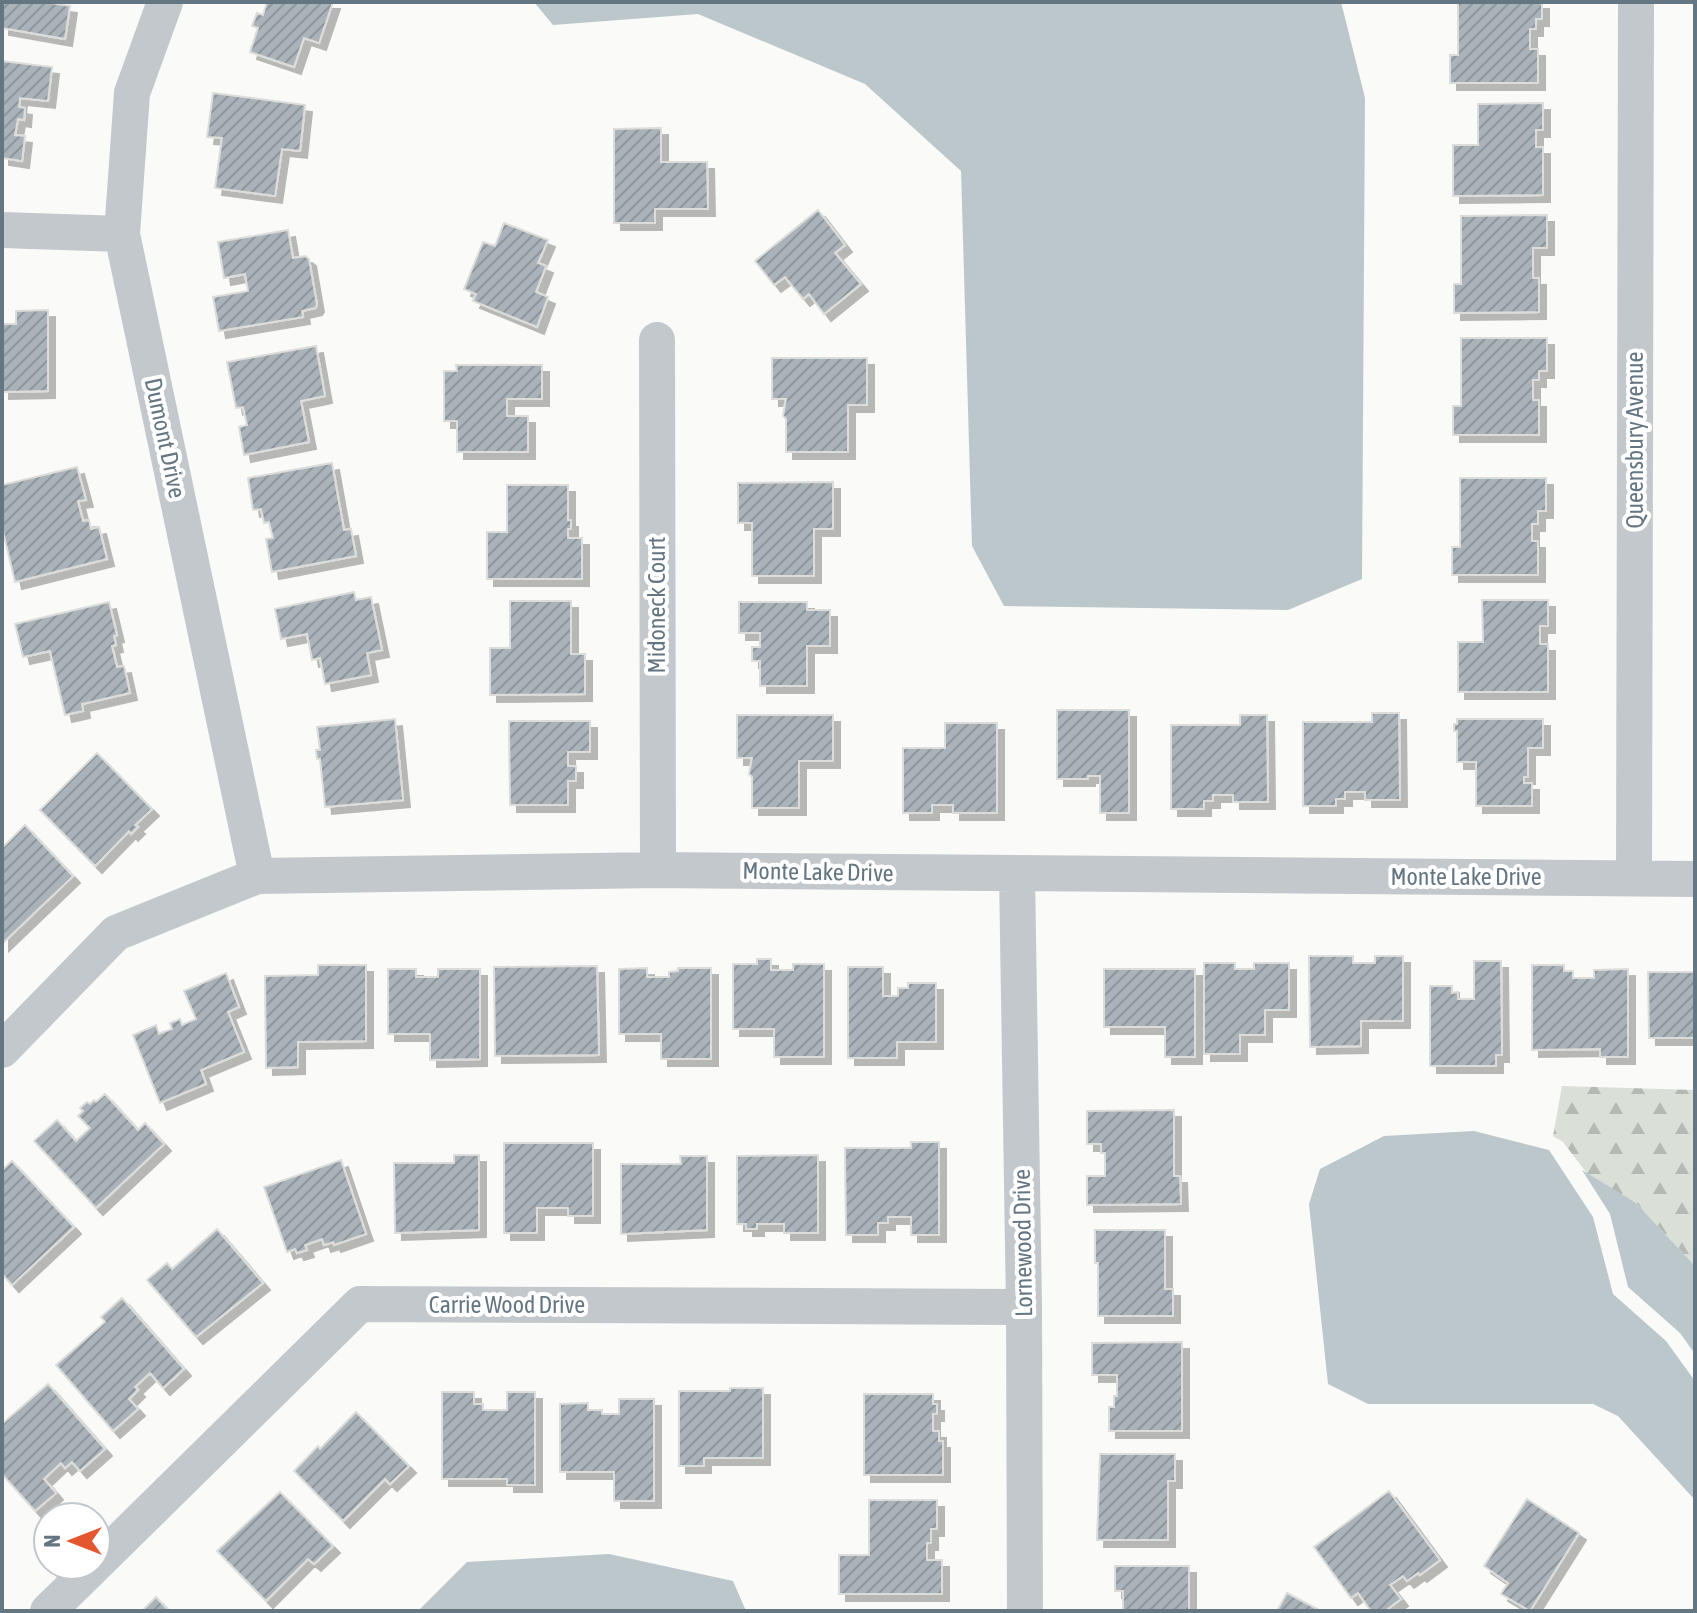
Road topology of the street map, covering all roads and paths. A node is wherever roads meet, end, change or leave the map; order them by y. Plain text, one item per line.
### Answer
1 (165, 2) edge
2 (1636, 2) edge
3 (2, 230) edge
4 (122, 234) junction
5 (657, 340) dead end
6 (658, 870) junction
7 (1017, 874) junction
8 (257, 876) junction
9 (1634, 878) junction
10 (1695, 879) edge
11 (2, 1050) edge
12 (1024, 1307) junction
13 (112, 1548) edge
14 (79, 1581) edge
15 (48, 1611) edge
16 (1025, 1611) edge

1 - 4 street, Dumont Drive
2 - 9 street, Queensbury Avenue
3 - 4 street
4 - 8 street, Dumont Drive
5 - 6 street, Midoneck Court
6 - 7 street, Monte Lake Drive
6 - 8 street, Monte Lake Drive
7 - 9 street, Monte Lake Drive
7 - 12 street, Lornewood Drive
8 - 11 street, Monte Lake Drive
9 - 10 street, Monte Lake Drive
12 - 13 street, Carrie Wood Drive
12 - 16 street, Lornewood Drive
14 - 15 street, Carrie Wood Drive

